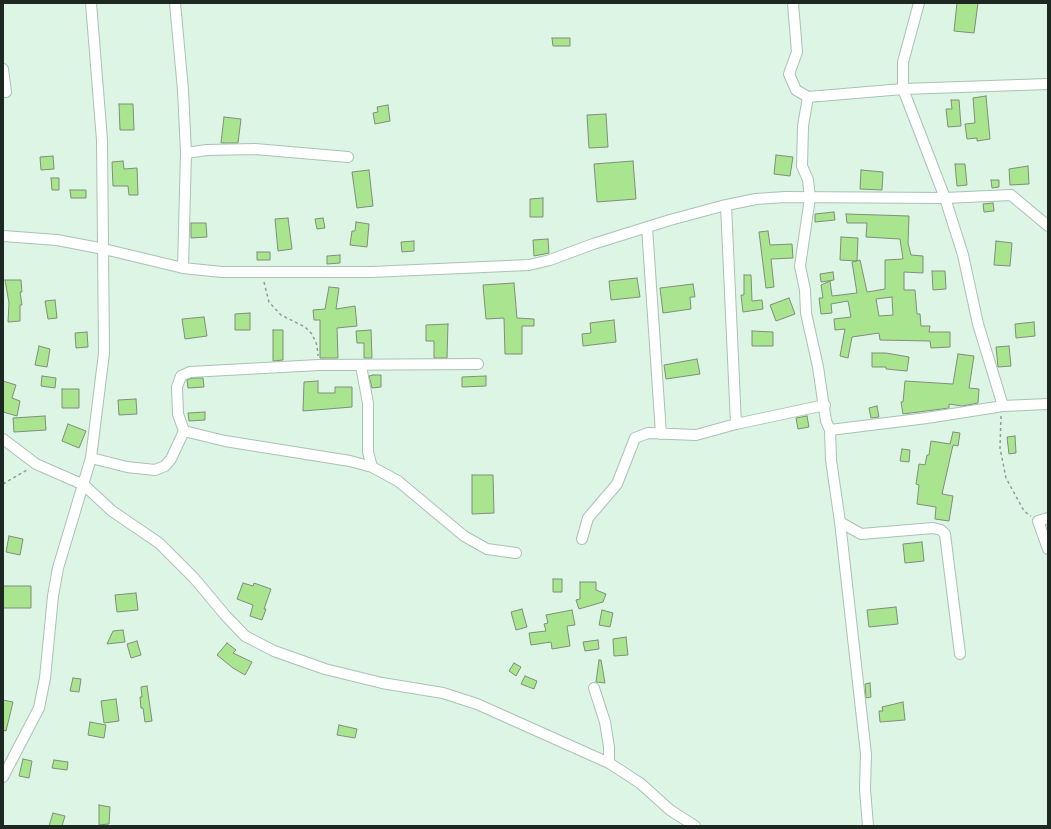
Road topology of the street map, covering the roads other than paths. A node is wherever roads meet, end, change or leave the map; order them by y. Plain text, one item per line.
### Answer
1 (91, 3) edge
2 (175, 3) edge
3 (793, 3) edge
4 (919, 3) edge
5 (3, 69) edge
6 (1048, 84) edge
7 (903, 89) junction
8 (6, 92) dead end
9 (808, 97) junction
10 (186, 153) junction
11 (348, 157) dead end
12 (810, 198) junction
13 (945, 198) junction
14 (726, 205) junction
15 (1048, 226) edge
16 (647, 227) junction
17 (3, 236) edge
18 (104, 249) junction
19 (183, 268) junction
20 (478, 364) dead end
21 (361, 366) junction
22 (1048, 404) edge
23 (825, 405) junction
24 (1003, 406) junction
25 (736, 424) junction
26 (830, 430) junction
27 (184, 431) junction
28 (661, 434) junction
29 (3, 439) edge
30 (91, 458) junction
31 (372, 467) junction
32 (84, 485) junction
33 (1043, 520) edge
34 (840, 522) junction
35 (582, 539) dead end
36 (1048, 549) edge
37 (516, 553) dead end
38 (960, 654) dead end
39 (594, 688) dead end
40 (609, 763) junction
41 (3, 777) edge
42 (695, 826) edge
43 (868, 826) edge

1 - 18 street
2 - 10 street
3 - 9 street
4 - 7 street
5 - 8 street
6 - 7 street
7 - 9 street
7 - 13 street
9 - 12 street
10 - 11 street
10 - 19 street
12 - 13 street
12 - 14 street
12 - 23 street
13 - 15 street
13 - 24 street
14 - 16 street
14 - 25 street
16 - 19 street
16 - 28 street
17 - 18 street
18 - 19 street
18 - 30 street
20 - 21 street
21 - 27 street
21 - 31 street
22 - 24 street
23 - 25 street
23 - 26 street
24 - 26 street
25 - 28 street
26 - 34 street
27 - 30 street
27 - 31 street
28 - 35 street
29 - 32 street
30 - 32 street
31 - 37 street
32 - 40 street
32 - 41 street
33 - 36 street
34 - 38 street
34 - 43 street
39 - 40 street
40 - 42 street

